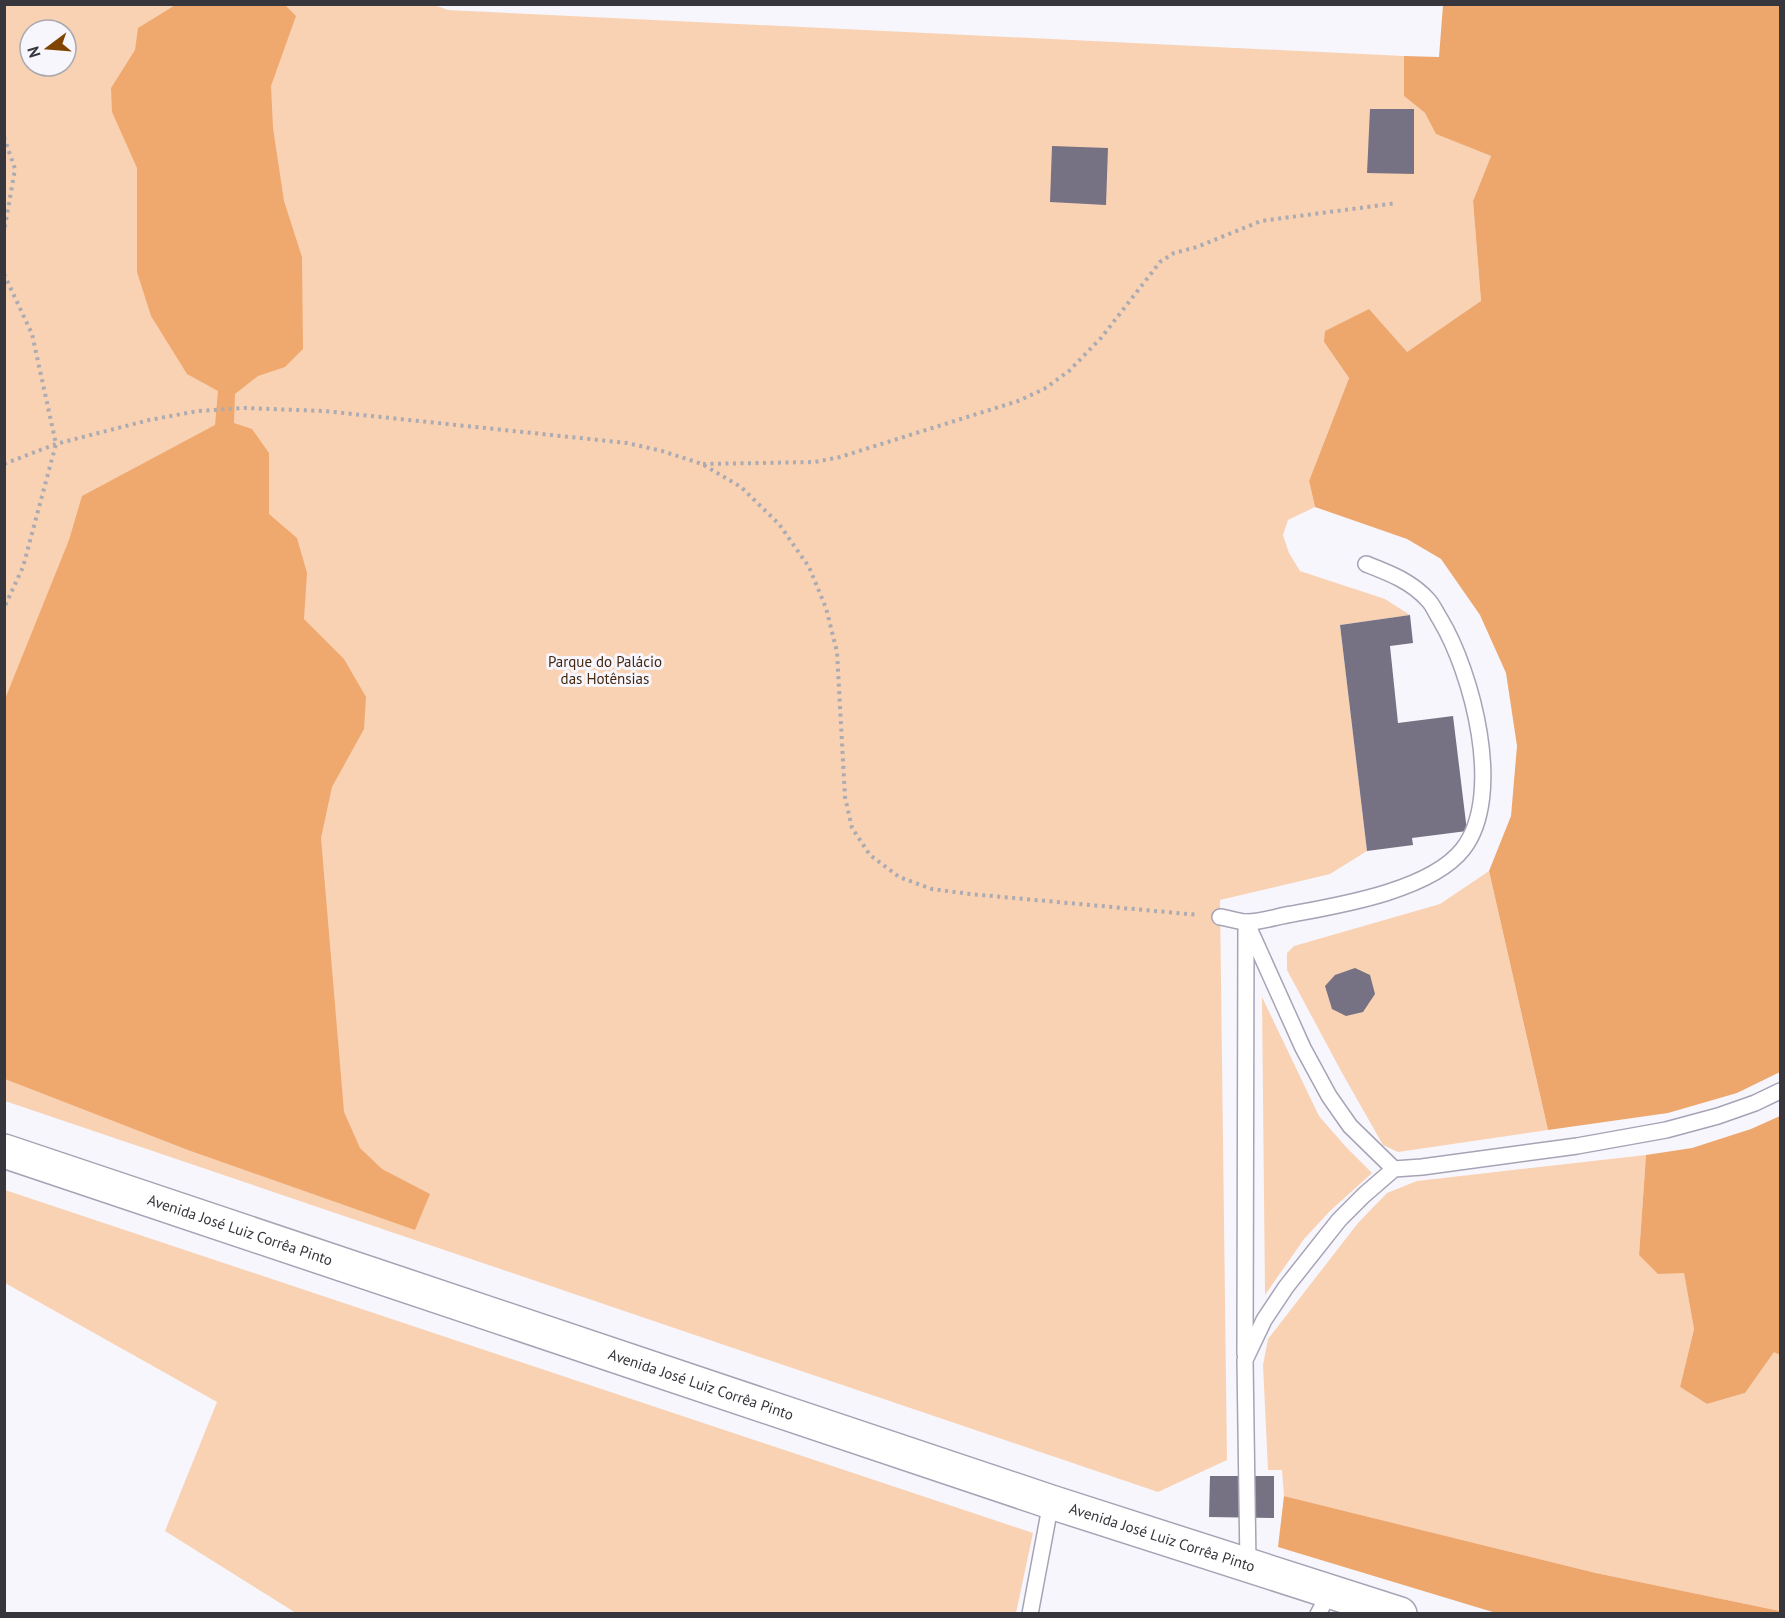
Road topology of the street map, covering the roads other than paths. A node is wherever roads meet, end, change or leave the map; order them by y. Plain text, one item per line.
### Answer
1 (1366, 564) dead end
2 (1220, 917) road end
3 (1246, 922) junction
4 (1780, 1091) edge
5 (4, 1151) edge
6 (1394, 1169) junction
7 (1245, 1359) junction
8 (1052, 1502) junction
9 (1248, 1565) junction
10 (1324, 1603) edge
11 (1030, 1614) edge
12 (1400, 1614) edge

1 - 3 lane
2 - 3 lane
3 - 6 lane
3 - 7 lane
4 - 6 lane
5 - 8 street, Avenida José Luiz Corrêa Pinto
6 - 7 lane
7 - 9 lane
8 - 9 street, Avenida José Luiz Corrêa Pinto
8 - 11 lane
9 - 10 street, Avenida José Luiz Corrêa Pinto
10 - 12 street, Avenida José Luiz Corrêa Pinto

